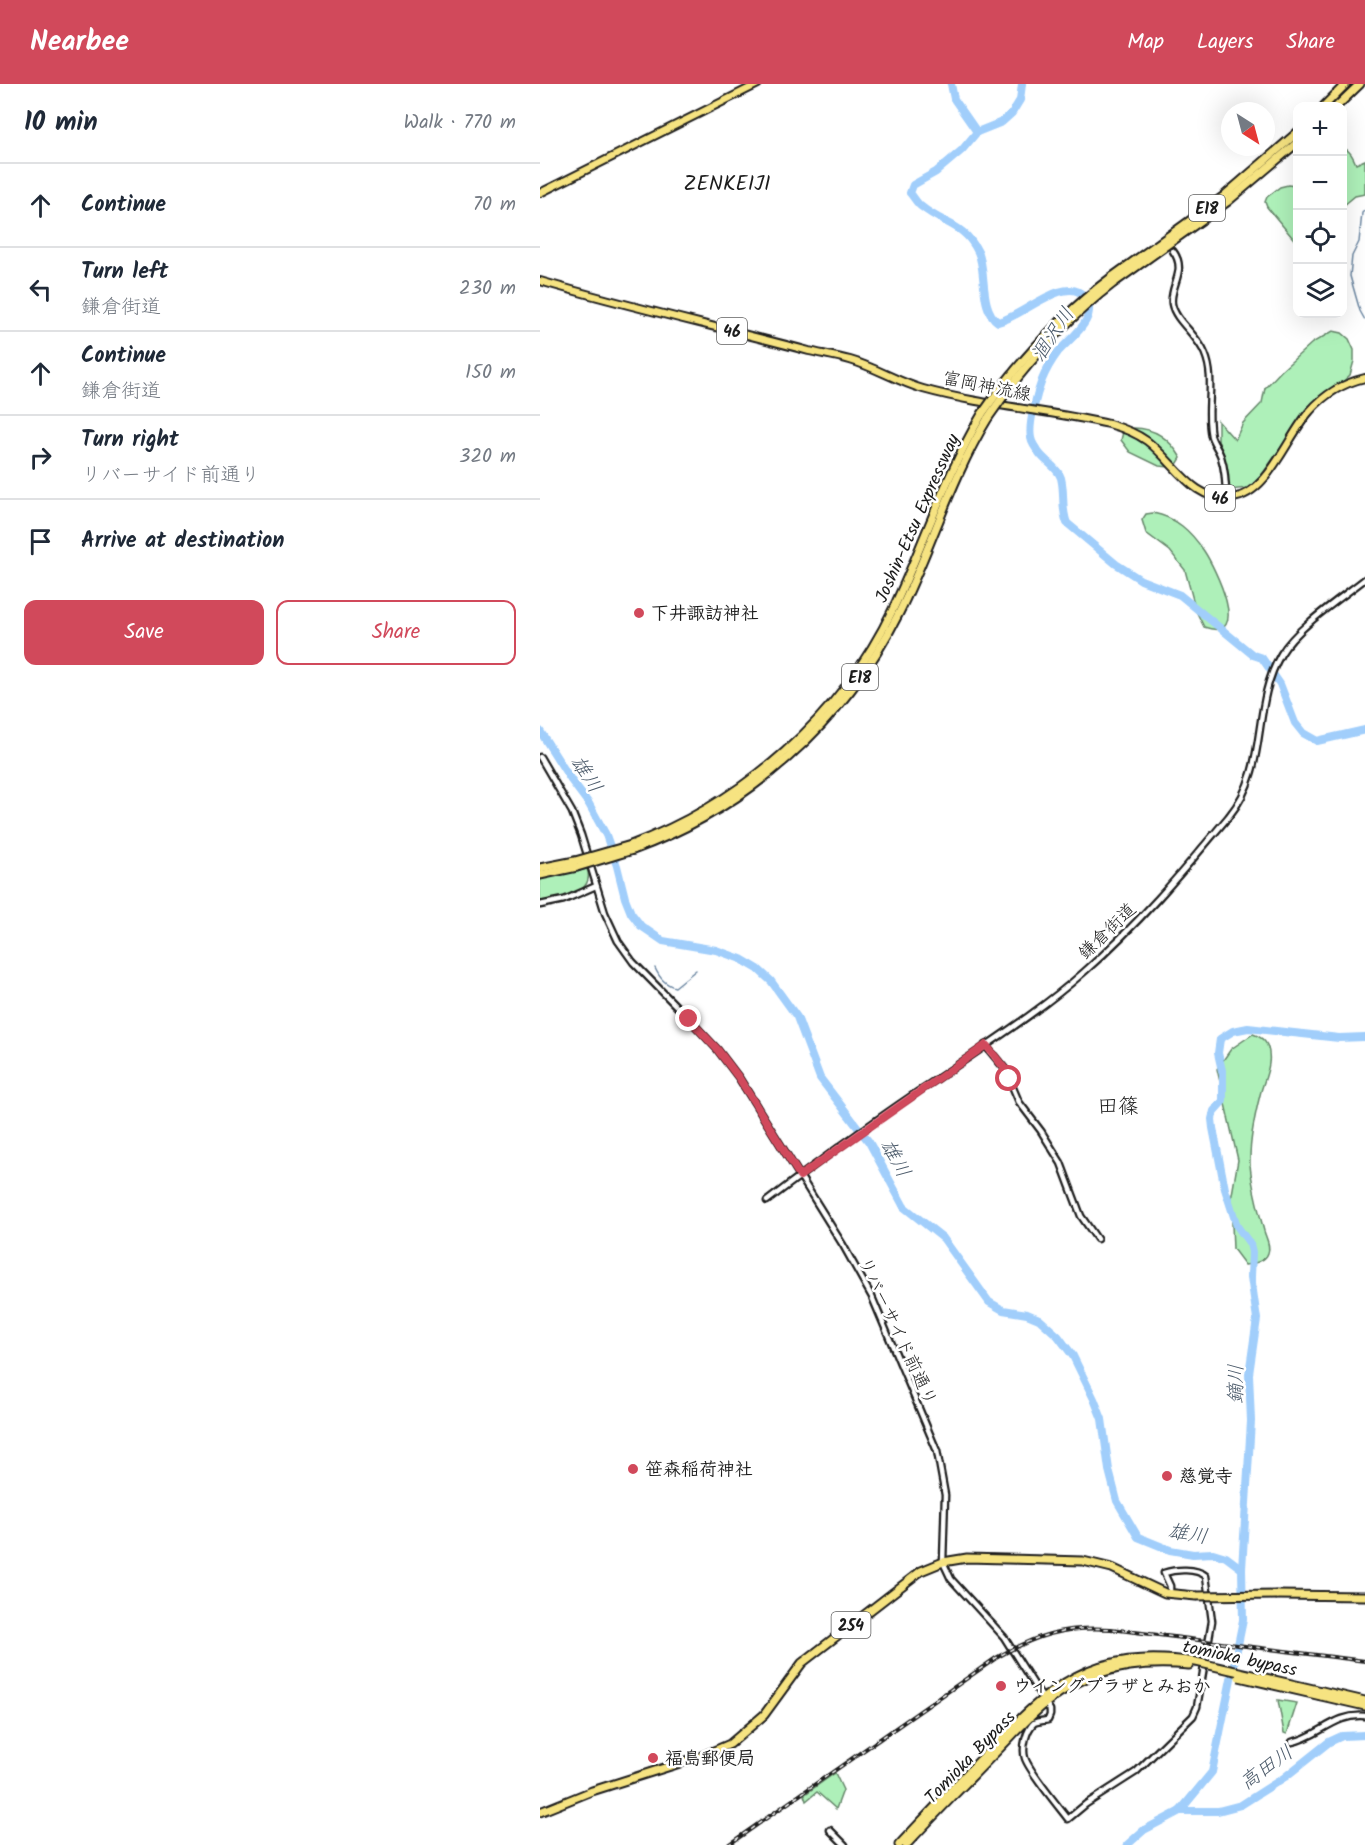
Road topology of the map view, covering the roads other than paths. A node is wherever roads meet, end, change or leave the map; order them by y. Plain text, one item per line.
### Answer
1 (758, 84) edge
2 (1346, 84) edge
3 (1357, 84) edge
4 (1328, 102) edge
5 (1339, 102) edge
6 (1293, 136) edge
7 (1293, 147) edge
8 (540, 193) edge
9 (1173, 251) dead end
10 (1114, 280) junction
11 (540, 281) edge
12 (1365, 378) edge
13 (1226, 498) junction
14 (1365, 579) edge
15 (540, 757) edge
16 (576, 864) junction
17 (540, 868) edge
18 (540, 875) edge
19 (596, 886) junction
20 (540, 905) edge
21 (986, 1045) junction
22 (800, 1176) junction
23 (767, 1201) dead end
24 (1097, 1239) dead end
25 (943, 1562) junction
26 (1170, 1594) junction
27 (1365, 1596) edge
28 (1322, 1694) junction
29 (1043, 1701) junction
30 (1365, 1701) edge
31 (1365, 1706) edge
32 (1365, 1716) edge
33 (1292, 1742) dead end
34 (540, 1812) edge
35 (830, 1830) dead end
36 (845, 1845) edge
37 (899, 1845) edge
38 (906, 1845) edge

1 - 8 main road
2 - 4 highway
3 - 5 highway
6 - 10 highway, Joshin-Etsu Expressway / E18
7 - 10 highway, Joshin-Etsu Expressway / E18
9 - 13 street
10 - 16 highway, Joshin-Etsu Expressway / E18, bridge
11 - 13 main road, 富岡神流線 / 46
12 - 13 main road, 46
14 - 21 street, 鎌倉街道
15 - 19 street, リバーサイド前通り
16 - 17 highway, Joshin-Etsu Expressway / E18
16 - 18 highway, Joshin-Etsu Expressway / E18
19 - 20 street
19 - 22 street, リバーサイド前通り
21 - 22 street, 鎌倉街道
21 - 24 street
22 - 23 street
22 - 25 street, リバーサイド前通り
25 - 26 highway, 254
25 - 29 street
25 - 34 highway, 254
26 - 27 highway, 254, bridge
26 - 29 street
28 - 29 highway, tomioka bypass, bridge
28 - 30 highway, tomioka bypass
28 - 31 highway, tomioka bypass
29 - 37 highway, Tomioka Bypass
29 - 38 highway, Tomioka Bypass
32 - 33 street
35 - 36 street

